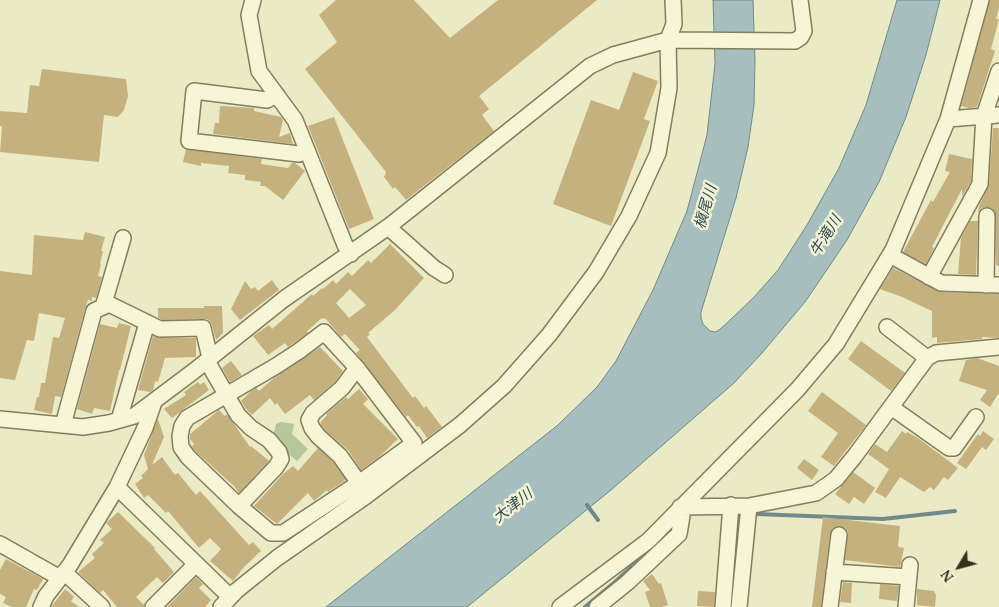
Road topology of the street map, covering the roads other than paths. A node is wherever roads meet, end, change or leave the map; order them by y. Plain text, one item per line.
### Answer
1 (254, 0) edge
2 (673, 0) edge
3 (800, 0) edge
4 (980, 0) edge
5 (674, 41) junction
6 (999, 71) edge
7 (277, 95) junction
8 (991, 116) edge
9 (948, 119) junction
10 (307, 151) junction
11 (964, 213) junction
12 (993, 216) edge
13 (388, 227) junction
14 (123, 238) dead end
15 (351, 254) junction
16 (890, 255) junction
17 (445, 275) dead end
18 (929, 277) junction
19 (992, 285) edge
20 (103, 307) junction
21 (147, 322) junction
22 (887, 327) dead end
23 (999, 347) edge
24 (927, 358) junction
25 (208, 360) junction
26 (358, 368) junction
27 (226, 395) junction
28 (154, 402) junction
29 (891, 407) junction
30 (976, 417) dead end
31 (0, 419) edge
32 (119, 420) junction
33 (63, 426) junction
34 (359, 483) junction
35 (116, 487) junction
36 (731, 505) junction
37 (240, 506) junction
38 (749, 506) junction
39 (680, 507) junction
40 (839, 535) dead end
41 (0, 544) edge
42 (728, 555) junction
43 (744, 556) junction
44 (196, 564) junction
45 (834, 572) junction
46 (62, 575) junction
47 (224, 591) dead end
48 (562, 606) edge
49 (41, 607) edge
50 (102, 607) edge
51 (153, 607) edge
52 (221, 607) edge
53 (596, 607) edge
54 (723, 607) edge
55 (739, 607) edge
56 (830, 607) edge
57 (906, 607) edge

1 - 7 street
2 - 5 street
3 - 5 street
4 - 9 street
5 - 13 street
5 - 52 street
6 - 8 street
7 - 10 street
7 - 10 street
8 - 9 street
8 - 11 street
9 - 16 street
10 - 15 street
11 - 12 street
11 - 18 street
12 - 19 street
13 - 15 street
13 - 17 street
14 - 20 street
15 - 25 street
16 - 18 street
16 - 39 street
18 - 19 street
20 - 21 street
20 - 33 street
21 - 25 street
21 - 32 street
22 - 24 street
23 - 24 street
24 - 29 street
25 - 27 street
25 - 28 street
26 - 27 street
26 - 34 street
26 - 34 street
27 - 37 street
27 - 37 street
28 - 32 street
28 - 35 street
29 - 30 street
29 - 38 street
31 - 33 street
32 - 33 street
34 - 37 street
35 - 44 street
35 - 46 street
36 - 38 street
36 - 39 street
36 - 42 street
38 - 43 street
39 - 48 street
39 - 53 street
40 - 45 street
41 - 46 street
42 - 43 street
42 - 54 street
43 - 55 street
44 - 47 street
44 - 51 street
45 - 56 street
45 - 57 street
46 - 49 street
46 - 50 street

